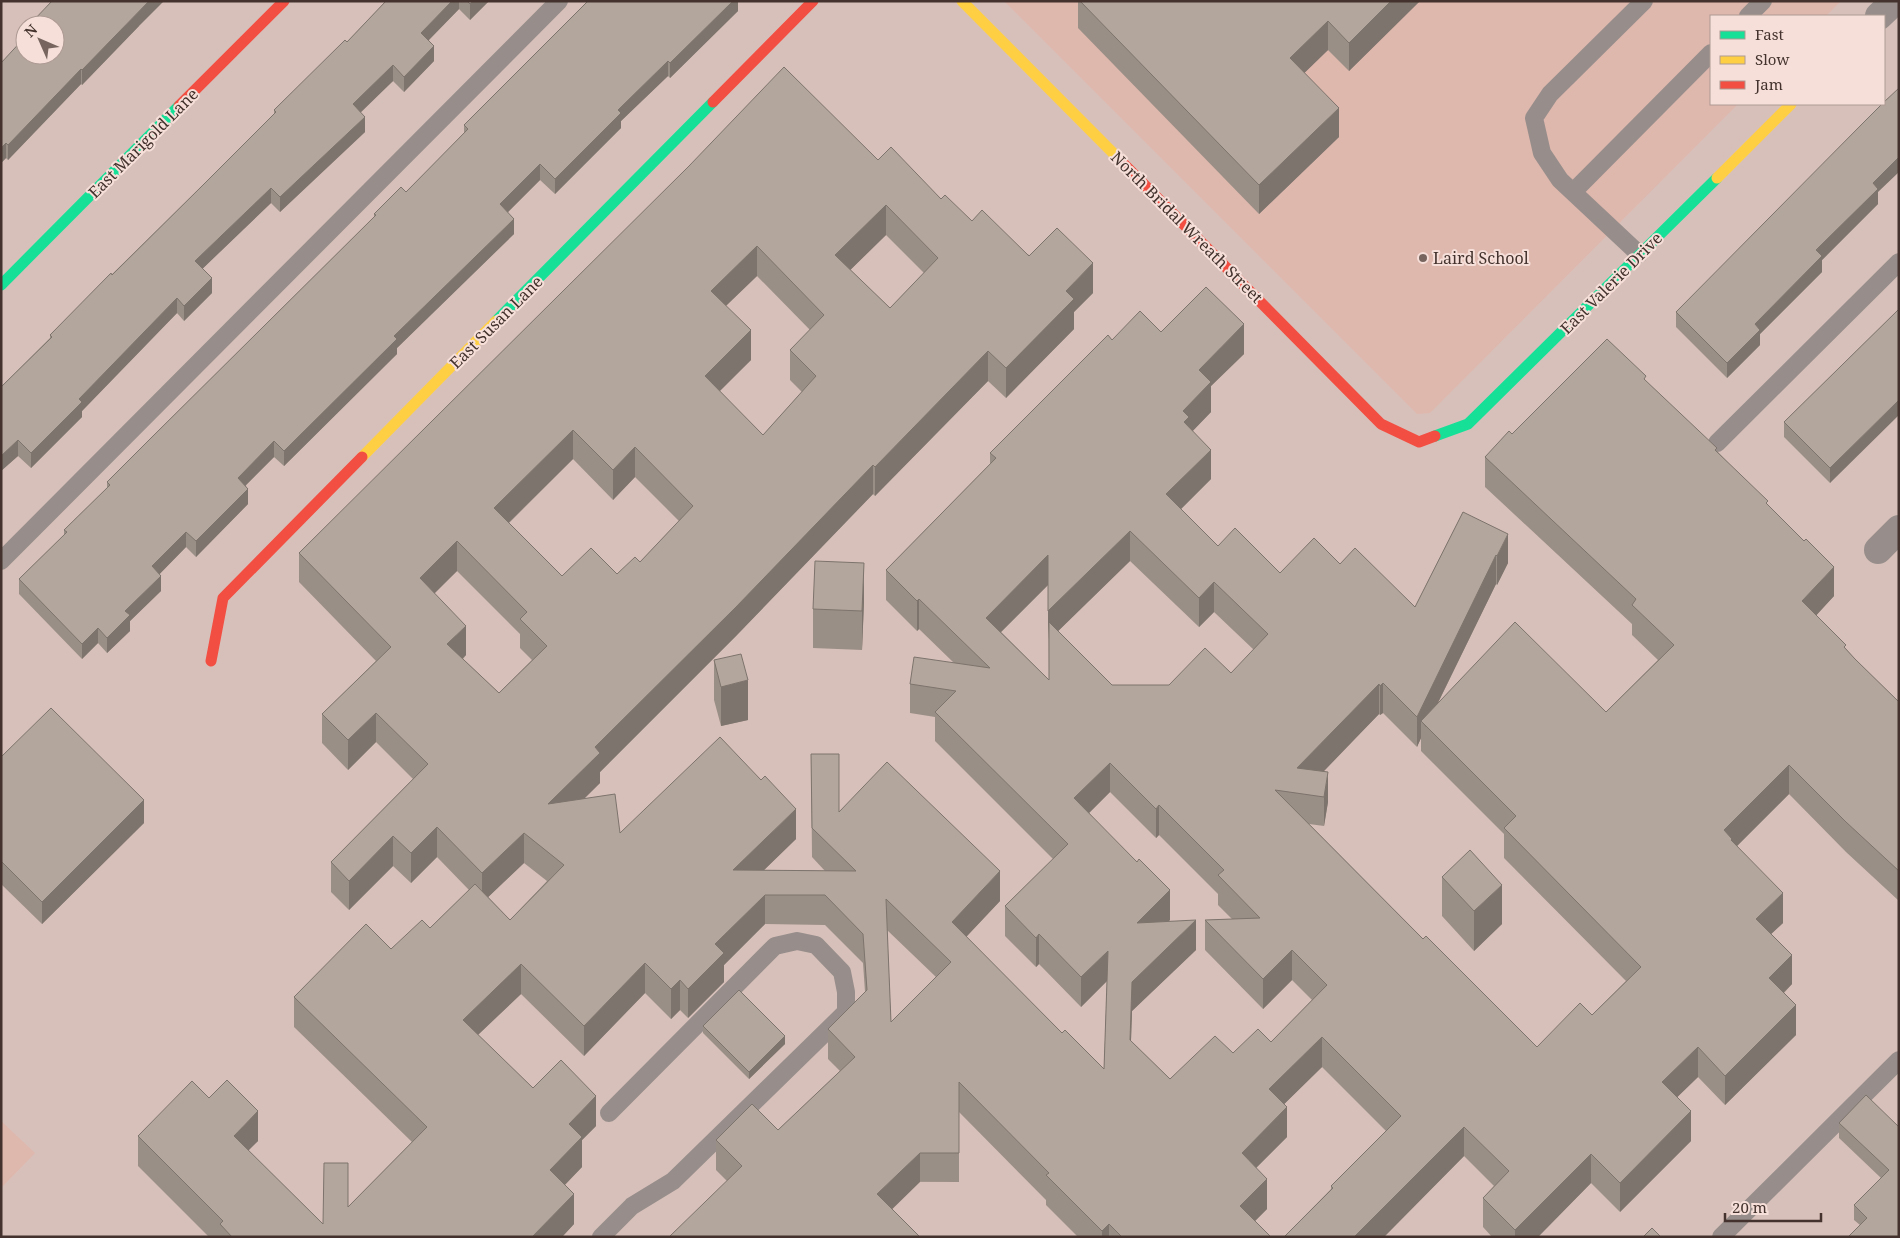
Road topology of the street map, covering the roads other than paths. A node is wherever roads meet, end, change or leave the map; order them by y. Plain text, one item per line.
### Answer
1 (284, 1) edge
2 (559, 1) edge
3 (814, 1) edge
4 (962, 1) edge
5 (1644, 1) edge
6 (1762, 1) edge
7 (1895, 1) edge
8 (1749, 15) edge
9 (1881, 15) edge
10 (1710, 54) edge
11 (1790, 105) edge
12 (1573, 192) junction
13 (1639, 254) junction
14 (1899, 262) edge
15 (1, 285) edge
16 (1419, 442) joint
17 (1717, 444) dead end
18 (1899, 529) edge
19 (1878, 550) dead end
20 (1, 561) edge
21 (211, 661) dead end
22 (1899, 1060) edge
23 (609, 1113) dead end
24 (602, 1237) edge
25 (1721, 1237) edge

1 - 15 street, East Marigold Lane
2 - 20 lane
3 - 21 street, East Susan Lane
4 - 16 street, North Bridal Wreath Street
5 - 12 lane
6 - 8 lane
7 - 9 street
10 - 12 lane
11 - 13 street, East Valerie Drive
12 - 13 lane
13 - 16 street, East Valerie Drive
14 - 17 lane
18 - 19 street
22 - 25 lane
23 - 24 lane

